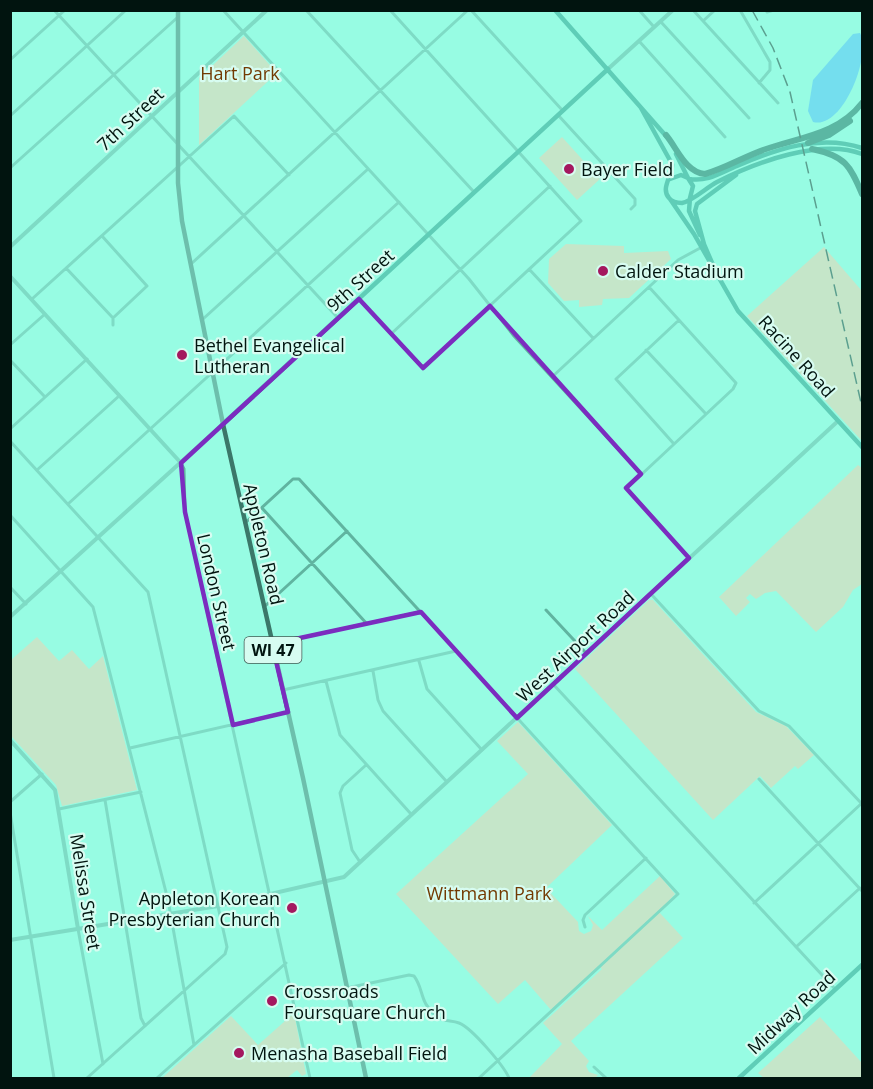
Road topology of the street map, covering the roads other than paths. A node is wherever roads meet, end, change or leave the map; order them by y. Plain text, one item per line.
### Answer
1 (54, 10) edge
2 (64, 10) edge
3 (126, 10) edge
4 (178, 10) edge
5 (223, 10) edge
6 (267, 10) edge
7 (306, 10) edge
8 (390, 10) edge
9 (470, 10) edge
10 (555, 10) edge
11 (639, 10) edge
12 (673, 10) edge
13 (693, 10) edge
14 (715, 10) edge
15 (740, 10) edge
16 (774, 10) edge
17 (766, 12) dead end
18 (59, 15) junction
19 (178, 17) junction
20 (703, 21) junction
21 (661, 22) junction
22 (654, 27) junction
23 (243, 33) junction
24 (639, 41) junction
25 (87, 46) junction
26 (425, 50) junction
27 (10, 60) edge
28 (608, 69) junction
29 (113, 74) junction
30 (759, 82) junction
31 (380, 91) junction
32 (178, 93) junction
33 (778, 103) dead end
34 (862, 103) edge
35 (641, 108) junction
36 (862, 108) edge
37 (562, 111) junction
38 (558, 115) junction
39 (10, 116) edge
40 (153, 117) junction
41 (748, 118) dead end
42 (335, 133) junction
43 (666, 135) junction
44 (725, 137) dead end
45 (808, 143) junction
46 (178, 144) junction
47 (862, 148) edge
48 (812, 149) junction
49 (519, 151) junction
50 (862, 154) edge
51 (190, 157) junction
52 (178, 167) junction
53 (10, 168) edge
54 (368, 169) junction
55 (738, 173) junction
56 (289, 174) junction
57 (689, 178) junction
58 (670, 179) junction
59 (550, 186) junction
60 (474, 193) junction
61 (862, 194) edge
62 (670, 198) junction
63 (690, 198) junction
64 (399, 202) junction
65 (631, 209) dead end
66 (244, 216) junction
67 (429, 235) junction
68 (102, 236) junction
69 (703, 246) junction
70 (10, 247) edge
71 (277, 252) junction
72 (191, 264) junction
73 (66, 268) junction
74 (530, 269) junction
75 (460, 270) junction
76 (10, 276) edge
77 (308, 285) junction
78 (649, 287) junction
79 (32, 299) junction
80 (359, 299) junction
81 (490, 306) junction
82 (45, 314) junction
83 (112, 318) junction
84 (338, 318) junction
85 (202, 320) junction
86 (679, 320) junction
87 (113, 325) dead end
88 (391, 334) junction
89 (593, 338) junction
90 (10, 345) edge
91 (646, 350) junction
92 (87, 359) junction
93 (10, 360) edge
94 (212, 373) junction
95 (552, 377) junction
96 (121, 395) junction
97 (45, 397) junction
98 (706, 414) junction
99 (838, 421) junction
100 (223, 424) junction
101 (10, 429) edge
102 (151, 429) junction
103 (10, 441) edge
104 (674, 444) junction
105 (862, 447) edge
106 (181, 463) junction
107 (37, 470) junction
108 (640, 474) junction
109 (68, 504) junction
110 (262, 507) junction
111 (10, 515) edge
112 (245, 523) junction
113 (347, 531) junction
114 (99, 537) junction
115 (690, 558) junction
116 (312, 564) junction
117 (62, 570) junction
118 (10, 587) edge
119 (651, 594) junction
120 (26, 604) junction
121 (264, 607) junction
122 (546, 610) dead end
123 (420, 612) junction
124 (10, 617) edge
125 (367, 624) junction
126 (272, 644) junction
127 (456, 651) junction
128 (587, 654) junction
129 (418, 661) junction
130 (373, 671) junction
131 (326, 681) junction
132 (553, 684) junction
133 (283, 690) junction
134 (288, 712) junction
135 (517, 718) junction
136 (233, 725) junction
137 (180, 737) junction
138 (10, 740) edge
139 (129, 748) junction
140 (482, 750) junction
141 (366, 765) junction
142 (42, 774) junction
143 (759, 779) dead end
144 (447, 782) junction
145 (141, 792) junction
146 (105, 800) junction
147 (10, 802) edge
148 (862, 804) edge
149 (59, 809) junction
150 (10, 812) edge
151 (412, 815) junction
152 (11, 817) edge
153 (819, 844) junction
154 (646, 858) junction
155 (360, 862) junction
156 (325, 882) junction
157 (861, 890) edge
158 (270, 895) junction
159 (754, 903) junction
160 (218, 906) junction
161 (171, 914) junction
162 (125, 922) junction
163 (585, 927) dead end
164 (78, 928) junction
165 (31, 936) junction
166 (10, 940) edge
167 (796, 947) junction
168 (286, 963) junction
169 (862, 965) edge
170 (347, 988) junction
171 (836, 990) junction
172 (184, 991) junction
173 (145, 1026) junction
174 (194, 1045) junction
175 (498, 1061) junction
176 (103, 1064) junction
177 (594, 1066) dead end
178 (54, 1078) edge
179 (87, 1078) edge
180 (157, 1078) edge
181 (310, 1078) edge
182 (366, 1078) edge
183 (479, 1078) edge
184 (509, 1078) edge
185 (606, 1078) edge
186 (739, 1078) edge

1 - 18 street
2 - 18 street
3 - 25 street
4 - 19 main road, Appleton Road / WI 47
5 - 23 street
6 - 23 street, 7th Street
7 - 31 street
8 - 26 street
9 - 26 street
9 - 37 street
10 - 28 main road
11 - 22 street
12 - 21 street, 9th Street
13 - 20 street
14 - 20 street
15 - 30 street
16 - 17 street
18 - 25 street
18 - 27 street
19 - 29 street
19 - 32 main road, Appleton Road / WI 47
20 - 30 street
21 - 22 street, 9th Street
21 - 41 street
22 - 24 street, 9th Street
23 - 32 street, 7th Street
23 - 42 street
24 - 28 street, 9th Street
24 - 44 street
25 - 29 street
25 - 39 street
26 - 31 street
26 - 49 street
28 - 35 main road
28 - 37 main road, 9th Street
29 - 40 street
29 - 53 street
30 - 33 street
31 - 42 street
31 - 60 street
32 - 40 street, 7th Street
32 - 46 main road, Appleton Road / WI 47
34 - 43 highway
35 - 43 main road
35 - 58 main road
36 - 45 highway
37 - 38 main road, 9th Street
38 - 49 main road, 9th Street
38 - 65 street
40 - 46 street
40 - 70 street, 7th Street
42 - 54 street
42 - 56 street
43 - 57 main road
45 - 47 main road
45 - 57 main road
46 - 51 street
46 - 52 main road, Appleton Road / WI 47
48 - 50 main road
48 - 55 main road
48 - 61 highway
49 - 59 street
49 - 60 main road, 9th Street
51 - 52 street
51 - 56 street
51 - 66 street
52 - 68 street
52 - 72 main road, Appleton Road / WI 47
54 - 64 street
54 - 71 street
55 - 63 main road
55 - 69 main road
56 - 66 street
57 - 58 main road
57 - 63 main road
58 - 62 main road
59 - 74 street
59 - 75 street
60 - 67 main road, 9th Street
62 - 63 main road
62 - 69 main road, Racine Road
63 - 69 main road, Racine Road
64 - 67 street
64 - 77 street
66 - 71 street
66 - 72 street
67 - 75 street
67 - 80 main road, 9th Street
68 - 73 street
68 - 83 street
69 - 78 street
69 - 99 main road, Racine Road
71 - 77 street
71 - 85 street
72 - 85 main road, Appleton Road / WI 47
73 - 79 street
73 - 83 street
74 - 81 street
74 - 89 street
75 - 81 street
75 - 88 street
76 - 79 street
77 - 84 street
77 - 94 street
78 - 86 street
78 - 89 street
79 - 82 street
80 - 84 main road, 9th Street
80 - 88 street
81 - 88 street
81 - 95 street
82 - 90 street
82 - 92 street
83 - 87 street
84 - 100 main road, 9th Street
85 - 94 main road, Appleton Road / WI 47
86 - 91 street
86 - 98 street
89 - 95 street
91 - 98 street
91 - 104 street
92 - 96 street
92 - 97 street
93 - 97 street
94 - 100 main road, Appleton Road / WI 47
94 - 102 street
95 - 108 street
96 - 102 street
96 - 107 street
97 - 101 street
98 - 104 street
99 - 105 main road, Racine Road
99 - 115 street, West Airport Road
100 - 106 street, 9th Street
100 - 112 main road, Appleton Road / WI 47
102 - 106 street
102 - 109 street
103 - 107 street
104 - 108 street
106 - 114 street, 9th Street
106 - 136 street, London Street
107 - 109 street
108 - 115 street
109 - 114 street
110 - 112 street
110 - 113 street
110 - 116 street
111 - 117 street
112 - 121 main road, Appleton Road / WI 47
113 - 116 street
113 - 123 street
114 - 117 street, 9th Street
114 - 137 street
115 - 119 street, West Airport Road
116 - 121 street
116 - 125 street
117 - 120 street, 9th Street
117 - 139 street
118 - 120 street
119 - 128 street, West Airport Road
119 - 148 street
120 - 124 street, 9th Street
121 - 126 main road, Appleton Road / WI 47
122 - 128 street
123 - 125 street
123 - 127 street
125 - 126 street
126 - 133 main road, Appleton Road / WI 47
127 - 129 street
127 - 135 street
128 - 132 street, West Airport Road
129 - 130 street
129 - 140 street
130 - 131 street
130 - 144 street
131 - 133 street
131 - 141 street
132 - 135 street, West Airport Road
132 - 159 street
133 - 134 main road, Appleton Road / WI 47
134 - 136 street
134 - 156 main road, Appleton Road / WI 47
135 - 140 street, West Airport Road
135 - 154 street
136 - 137 street
136 - 158 street, London Street
137 - 139 street
137 - 160 street
138 - 142 street, Melissa Street
139 - 145 street
140 - 144 street, West Airport Road
141 - 151 street
141 - 155 street
142 - 147 street
142 - 149 street, Melissa Street
143 - 153 street
144 - 151 street, West Airport Road
145 - 146 street
145 - 161 street
146 - 149 street
146 - 162 street
148 - 153 street
149 - 164 street, Melissa Street
150 - 152 street
151 - 155 street, West Airport Road
152 - 165 street
153 - 157 street
153 - 159 street
154 - 163 street
154 - 175 street
155 - 156 street, West Airport Road
156 - 158 street, West Airport Road
156 - 170 main road, Appleton Road / WI 47
157 - 167 street
158 - 160 street, West Airport Road
158 - 168 street, London Street
159 - 167 street
160 - 161 street, West Airport Road
160 - 172 street
161 - 162 street, West Airport Road
161 - 172 street
162 - 164 street, West Airport Road
162 - 173 street
164 - 165 street, West Airport Road
164 - 176 street, Melissa Street
165 - 166 street, West Airport Road
165 - 178 street
167 - 171 street
168 - 174 street
168 - 181 street, London Street
169 - 171 main road, Midway Road
170 - 175 street
170 - 182 main road, Appleton Road / WI 47
171 - 186 main road, Midway Road
172 - 173 street
172 - 174 street
173 - 176 street
174 - 180 street
175 - 183 street
175 - 184 street
176 - 179 street
177 - 185 street

